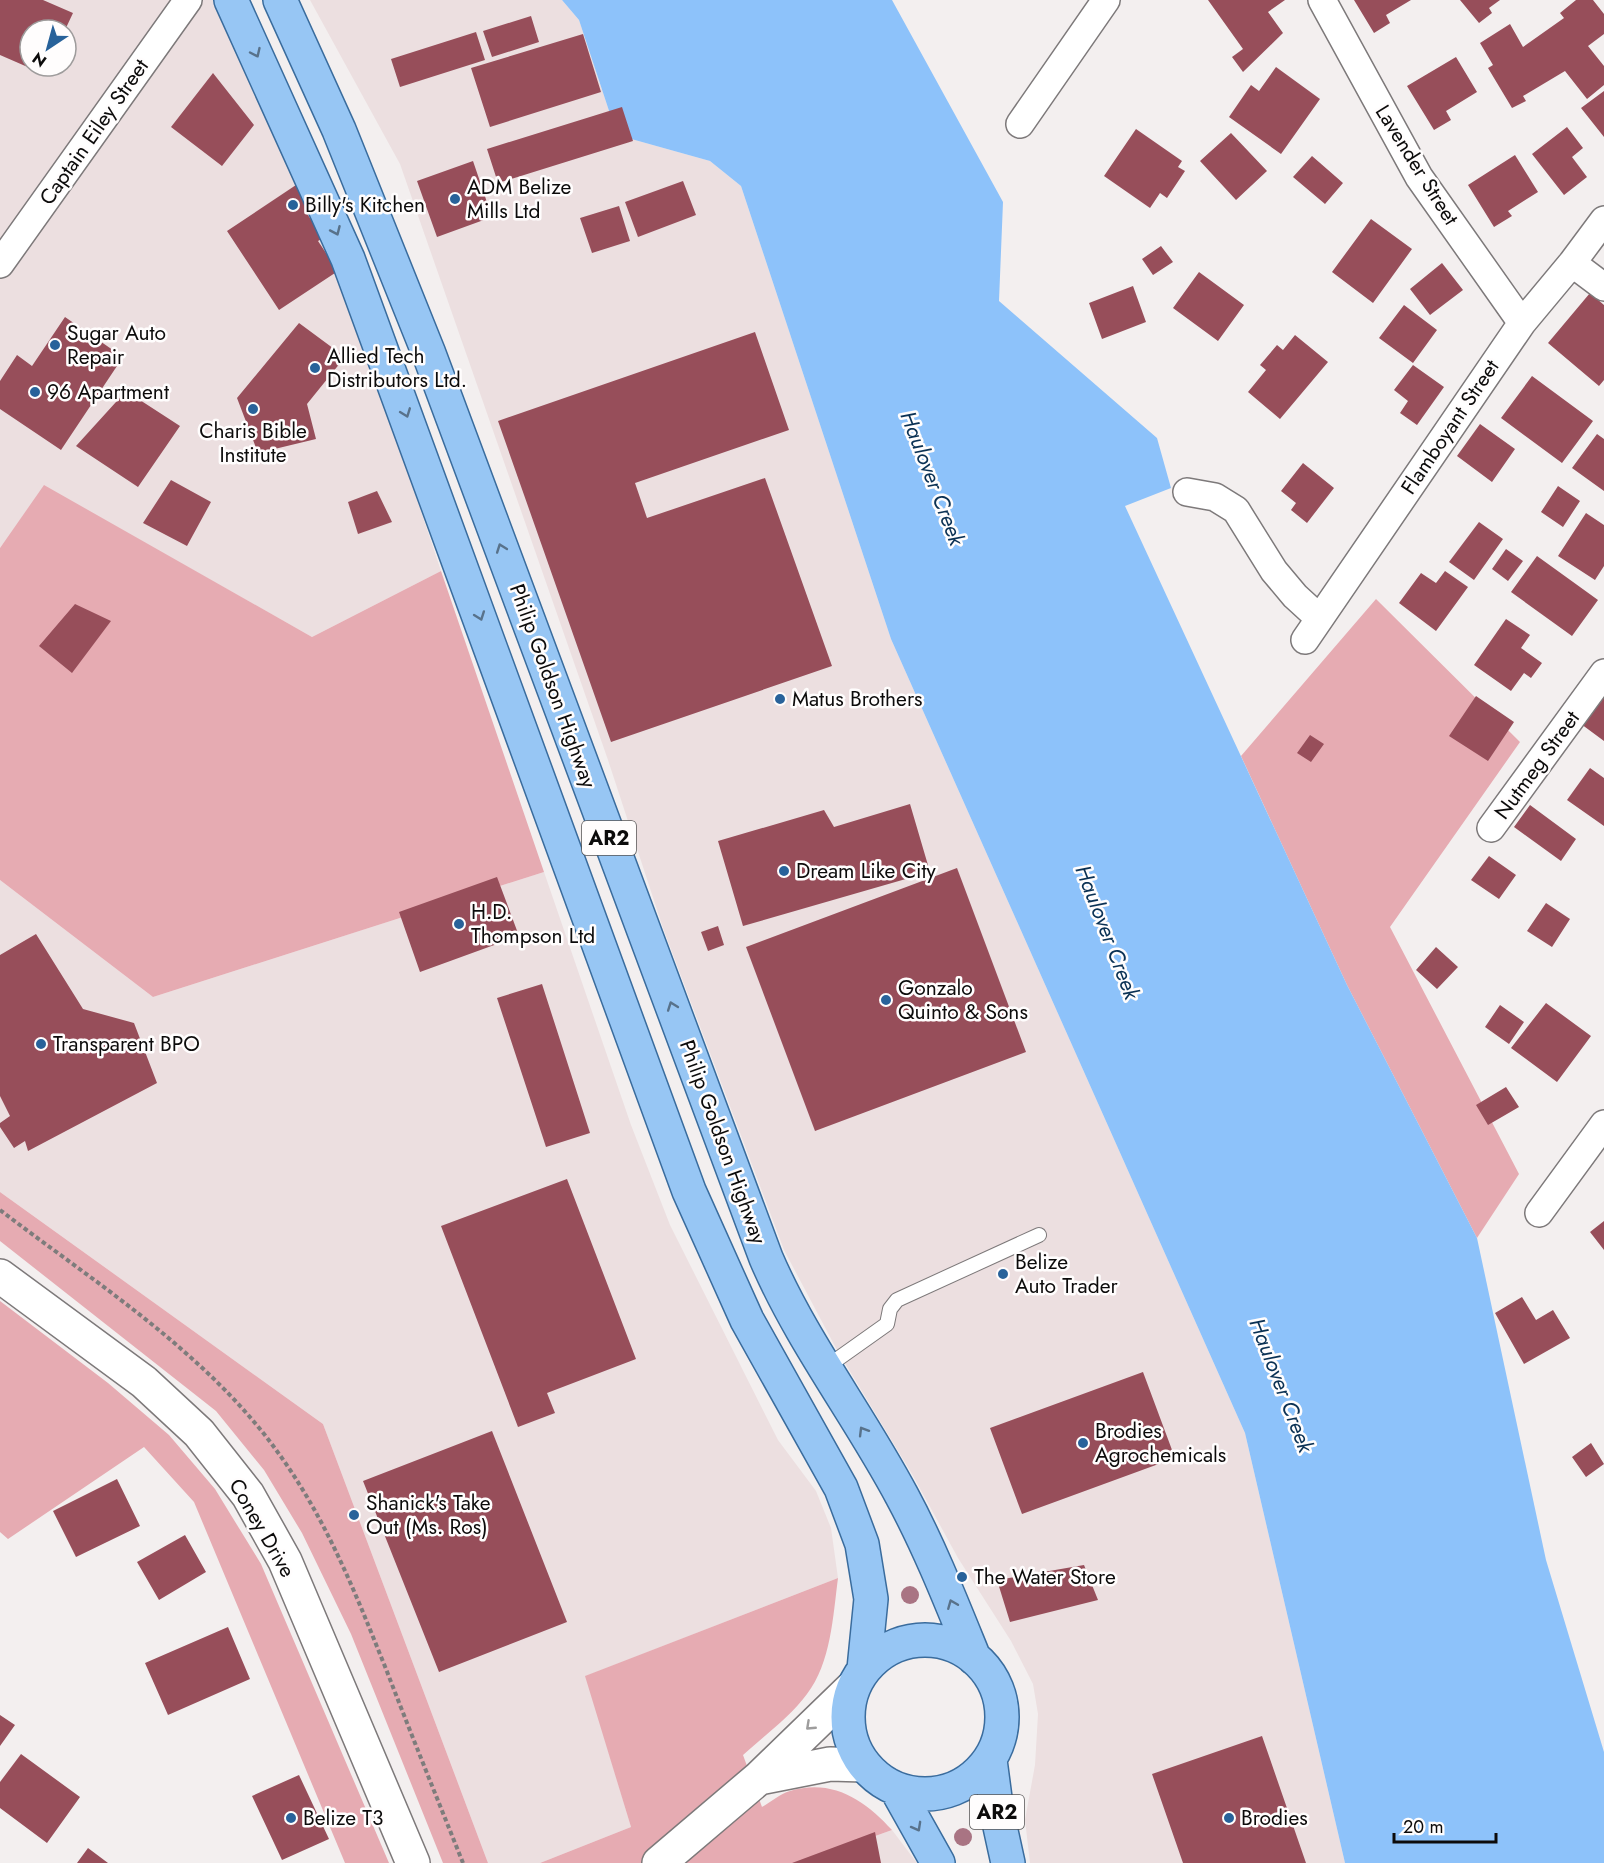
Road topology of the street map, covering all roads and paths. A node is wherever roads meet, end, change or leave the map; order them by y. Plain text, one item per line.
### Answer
1 (188, 0) edge
2 (231, 0) edge
3 (280, 0) edge
4 (1106, 0) edge
5 (1322, 0) edge
6 (1020, 124) dead end
7 (1604, 220) edge
8 (1572, 263) junction
9 (0, 264) edge
10 (1604, 287) edge
11 (1522, 322) junction
12 (1187, 492) dead end
13 (1604, 673) edge
14 (1491, 828) dead end
15 (1604, 1124) edge
16 (1539, 1213) dead end
17 (1039, 1235) dead end
18 (2, 1282) edge
19 (825, 1368) junction
20 (974, 1658) junction
21 (859, 1678) junction
22 (990, 1760) junction
23 (864, 1765) junction
24 (759, 1778) junction
25 (897, 1790) junction
26 (413, 1863) edge
27 (659, 1863) edge
28 (938, 1863) edge
29 (1008, 1863) edge

1 - 9 street, Captain Eiley Street
2 -> 21 main road, Philip Goldson Highway / AR2
19 -> 3 main road, Philip Goldson Highway / AR2
4 - 6 street
5 - 11 street, Lavender Street
7 - 8 street, Flamboyant Street
8 - 10 street
8 - 11 street, Flamboyant Street
11 - 12 street, Flamboyant Street
13 - 14 street, Nutmeg Street
15 - 16 street
17 - 19 lane
18 - 26 street, Coney Drive
20 -> 19 main road, Philip Goldson Highway / AR2
20 - 21 main road
20 - 22 main road
21 - 23 main road
21 -> 24 street
22 - 25 main road
22 - 29 main road, AR2
23 - 24 street
23 - 25 main road
24 - 27 street
25 -> 28 main road

